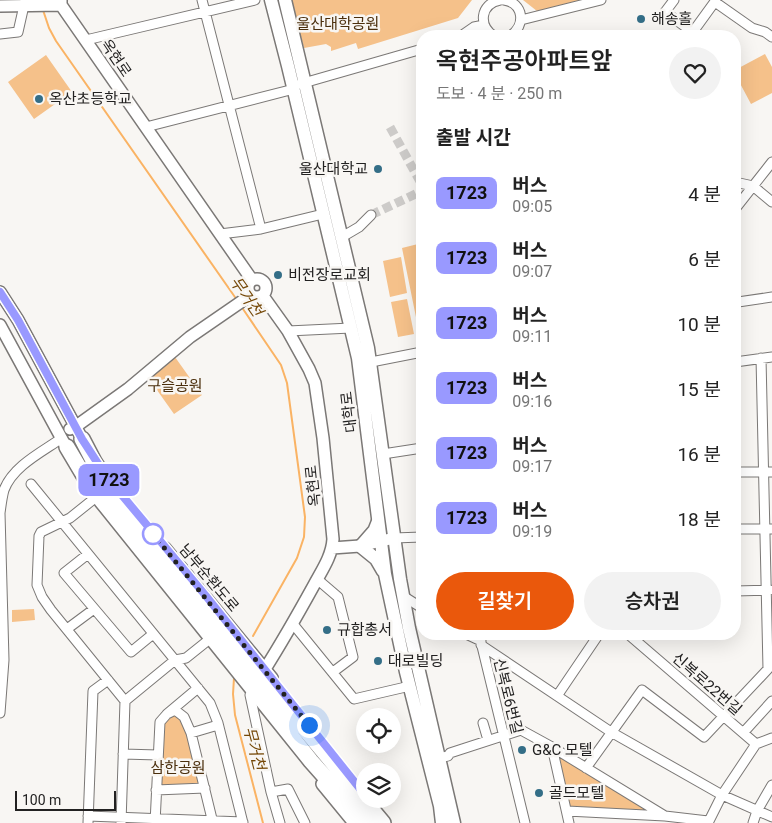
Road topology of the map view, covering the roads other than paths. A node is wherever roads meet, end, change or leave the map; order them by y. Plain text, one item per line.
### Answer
1 (202, 0) edge
2 (255, 0) edge
3 (271, 0) edge
4 (285, 0) edge
5 (498, 0) edge
6 (504, 0) edge
7 (601, 0) edge
8 (674, 0) edge
9 (715, 1) edge
10 (25, 3) edge
11 (58, 3) edge
12 (0, 6) edge
13 (205, 12) junction
14 (521, 20) junction
15 (484, 24) junction
16 (470, 30) edge
17 (487, 30) edge
18 (516, 30) edge
19 (293, 33) junction
20 (0, 34) edge
21 (280, 36) junction
22 (772, 37) edge
23 (86, 40) junction
24 (416, 51) edge
25 (306, 83) junction
26 (293, 88) junction
27 (230, 106) junction
28 (146, 127) junction
29 (312, 139) junction
30 (772, 162) edge
31 (741, 183) edge
32 (753, 186) junction
33 (741, 201) edge
34 (772, 202) edge
35 (323, 214) junction
36 (371, 215) tunnel mouth
37 (261, 229) junction
38 (220, 234) junction
39 (342, 237) junction
40 (252, 280) junction
41 (0, 292) edge
42 (263, 296) junction
43 (248, 297) junction
44 (772, 297) edge
45 (741, 302) edge
46 (0, 325) edge
47 (351, 328) junction
48 (288, 331) junction
49 (416, 353) edge
50 (772, 357) edge
51 (761, 358) junction
52 (741, 361) edge
53 (365, 364) junction
54 (54, 423) junction
55 (78, 433) junction
56 (64, 443) junction
57 (416, 449) edge
58 (382, 454) junction
59 (741, 472) edge
60 (768, 472) edge
61 (31, 484) dead end
62 (94, 498) junction
63 (378, 520) junction
64 (62, 523) junction
65 (768, 529) edge
66 (741, 530) edge
67 (416, 538) edge
68 (388, 540) junction
69 (360, 546) junction
70 (332, 548) junction
71 (88, 554) junction
72 (385, 574) junction
73 (317, 579) junction
74 (769, 590) edge
75 (741, 591) edge
76 (403, 596) junction
77 (416, 604) edge
78 (94, 609) junction
79 (293, 624) junction
80 (67, 629) junction
81 (769, 633) edge
82 (154, 634) junction
83 (481, 640) edge
84 (595, 640) edge
85 (635, 640) edge
86 (206, 642) junction
87 (2, 660) edge
88 (175, 660) junction
89 (265, 669) junction
90 (770, 669) edge
91 (333, 672) junction
92 (108, 680) junction
93 (410, 686) junction
94 (198, 688) junction
95 (250, 695) junction
96 (557, 696) junction
97 (125, 701) junction
98 (772, 701) edge
99 (0, 713) edge
100 (167, 714) junction
101 (723, 716) junction
102 (483, 723) dead end
103 (218, 725) junction
104 (611, 732) junction
105 (191, 733) junction
106 (743, 733) junction
107 (504, 736) junction
108 (772, 738) edge
109 (488, 740) junction
110 (756, 744) junction
111 (552, 747) junction
112 (123, 754) junction
113 (158, 755) junction
114 (439, 758) junction
115 (586, 768) junction
116 (356, 784) edge
117 (772, 784) edge
118 (205, 788) junction
119 (156, 790) junction
120 (271, 792) junction
121 (722, 795) junction
122 (376, 808) edge
123 (567, 811) junction
124 (757, 811) junction
125 (666, 816) junction
126 (772, 817) edge
127 (88, 820) edge
128 (121, 820) edge
129 (155, 821) edge
130 (213, 822) edge
131 (243, 822) edge
132 (445, 822) edge
133 (708, 822) edge
134 (280, 823) edge
135 (305, 823) edge
136 (354, 823) edge
137 (366, 823) edge
138 (383, 823) edge
139 (389, 823) edge
140 (525, 823) edge
141 (569, 823) edge
142 (753, 823) edge

1 - 13 street
2 - 13 street
3 - 21 main road, 대학로
4 - 19 main road, 대학로
5 - 15 street
6 - 14 street
7 - 14 street
8 - 9 street
9 - 22 street
10 - 11 main road
10 - 12 main road
10 - 20 street
11 - 23 main road, 옥현로
13 - 23 street
13 - 27 street
14 - 18 street
15 - 16 street
15 - 17 street
19 - 21 main road
19 - 25 main road, 대학로
21 - 26 main road, 대학로
23 - 28 main road, 옥현로
24 - 25 street
25 - 26 street
25 - 29 main road, 대학로
26 - 27 street
26 - 29 main road, 대학로
27 - 28 street
27 - 37 street
28 - 38 main road, 옥현로
29 - 35 main road, 대학로
29 - 39 main road, 대학로
30 - 32 street
31 - 32 street
32 - 33 street
32 - 34 street
35 - 37 street
35 - 47 main road, 대학로
36 - 39 street
37 - 38 street
38 - 40 main road, 옥현로
39 - 53 main road, 대학로
40 - 42 main road
40 - 43 main road
41 - 55 main road, 남부순환도로
42 - 43 main road
42 - 48 main road, 옥현로
43 - 55 main road
44 - 45 street
46 - 54 main road
47 - 48 street
47 - 53 main road, 대학로
48 - 70 main road, 옥현로
49 - 53 street
50 - 51 street
51 - 52 street
51 - 60 street
53 - 58 main road, 대학로
53 - 63 main road, 대학로
54 - 55 main road
54 - 56 main road
55 - 89 main road, 남부순환도로
55 - 138 highway
56 - 62 main road
56 - 87 street
56 - 137 highway
57 - 58 street
58 - 68 main road, 대학로
59 - 60 street
60 - 65 street
61 - 64 street
62 - 64 street
62 - 86 main road
63 - 68 main road, 대학로
63 - 69 main road
64 - 71 street
64 - 80 street
65 - 66 street
65 - 74 street
67 - 68 street
68 - 69 main road
68 - 72 main road, 대학로
68 - 76 main road, 대학로
69 - 70 main road
69 - 72 main road
70 - 73 main road, 옥현로
71 - 78 street
71 - 82 street
72 - 93 main road, 대학로
73 - 79 main road, 옥현로
73 - 91 street
74 - 75 street
74 - 81 street
76 - 77 street
76 - 114 main road, 대학로
78 - 80 street
78 - 82 street
79 - 89 main road, 옥현로
79 - 91 street
80 - 92 street
81 - 90 street
82 - 88 street
83 - 96 street
83 - 107 street, 신복로6번길
84 - 96 street
85 - 101 street, 신복로22번길
86 - 88 street
86 - 95 main road
87 - 99 street
88 - 94 street
88 - 97 street
89 - 116 main road, 남부순환도로
90 - 101 street
91 - 93 street
92 - 97 street
92 - 127 street
93 - 132 main road, 대학로
94 - 100 street
94 - 103 street
95 - 120 street
95 - 136 main road
96 - 104 street
97 - 112 street
98 - 106 street
100 - 105 street
100 - 113 street
101 - 104 street
101 - 106 street, 신복로22번길
102 - 109 street
103 - 105 street
103 - 131 street
104 - 115 street
104 - 121 street
105 - 118 street
106 - 110 street, 신복로22번길
107 - 109 street
107 - 111 street
107 - 140 street, 신복로6번길
108 - 110 street
109 - 114 street
110 - 121 street
111 - 115 street
111 - 123 street
112 - 113 street
112 - 128 street
113 - 119 street
114 - 132 main road, 대학로
115 - 125 street
117 - 124 street
118 - 119 street
118 - 130 street
119 - 129 street
120 - 134 street
120 - 135 street
121 - 124 street
121 - 133 street
122 - 139 main road
123 - 125 street
123 - 141 street
124 - 126 street
124 - 142 street
125 - 133 street
127 - 128 street
128 - 129 street
129 - 130 street
130 - 131 street

